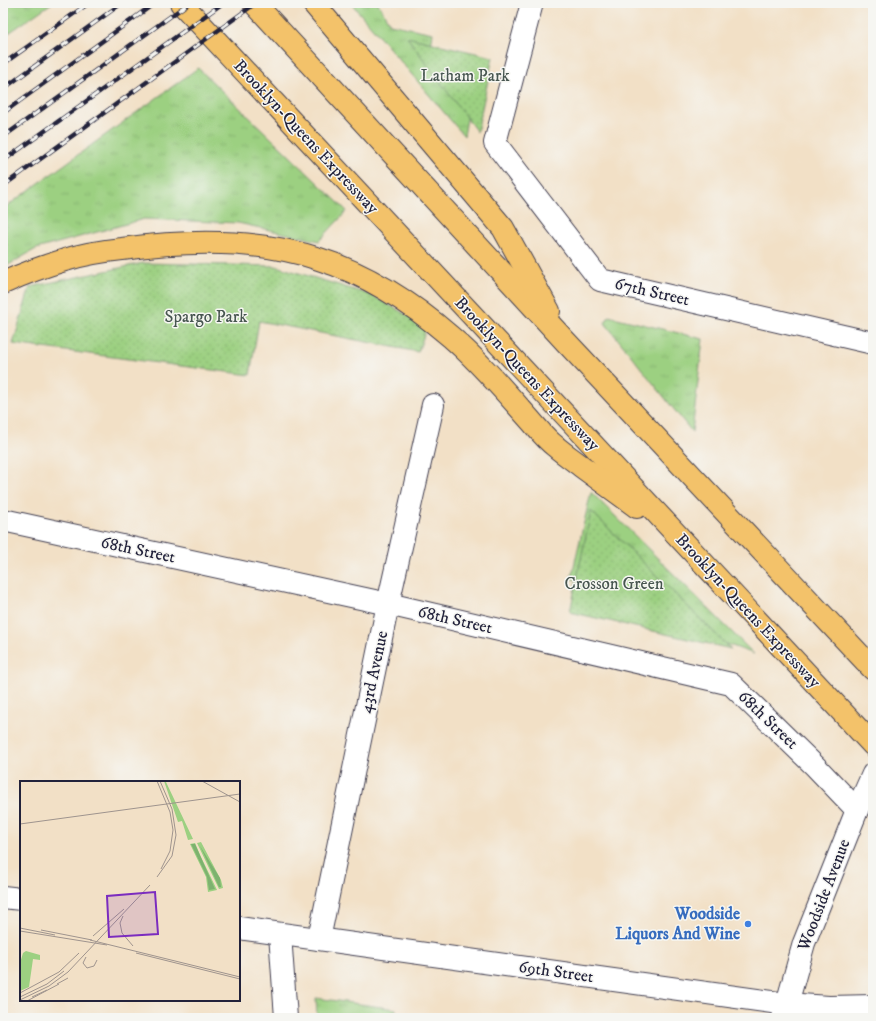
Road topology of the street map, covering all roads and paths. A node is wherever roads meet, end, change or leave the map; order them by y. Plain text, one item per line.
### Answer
1 (181, 3) edge
2 (254, 3) edge
3 (313, 3) edge
4 (532, 3) edge
5 (3, 283) edge
6 (566, 342) junction
7 (873, 343) edge
8 (433, 405) dead end
9 (3, 520) edge
10 (683, 542) junction
11 (388, 604) junction
12 (873, 669) edge
13 (873, 746) edge
14 (871, 780) edge
15 (857, 810) junction
16 (3, 897) edge
17 (20, 899) edge
18 (240, 928) edge
19 (280, 934) junction
20 (319, 939) junction
21 (873, 1006) edge
22 (784, 1011) edge
23 (286, 1018) edge

1 - 10 highway, Brooklyn-Queens Expressway
2 - 6 highway
3 - 6 highway
4 - 7 street, 67th Street
5 - 10 highway
6 - 12 highway
8 - 11 street, 43rd Avenue
9 - 11 street, 68th Street
10 - 13 highway, Brooklyn-Queens Expressway
11 - 15 street, 68th Street
11 - 20 street, 43rd Avenue
14 - 15 street, Woodside Avenue
15 - 22 street, Woodside Avenue
16 - 17 street
18 - 19 street, 69th Street
19 - 20 street, 69th Street
19 - 23 street
20 - 22 street, 69th Street
21 - 22 street, 69th Street

